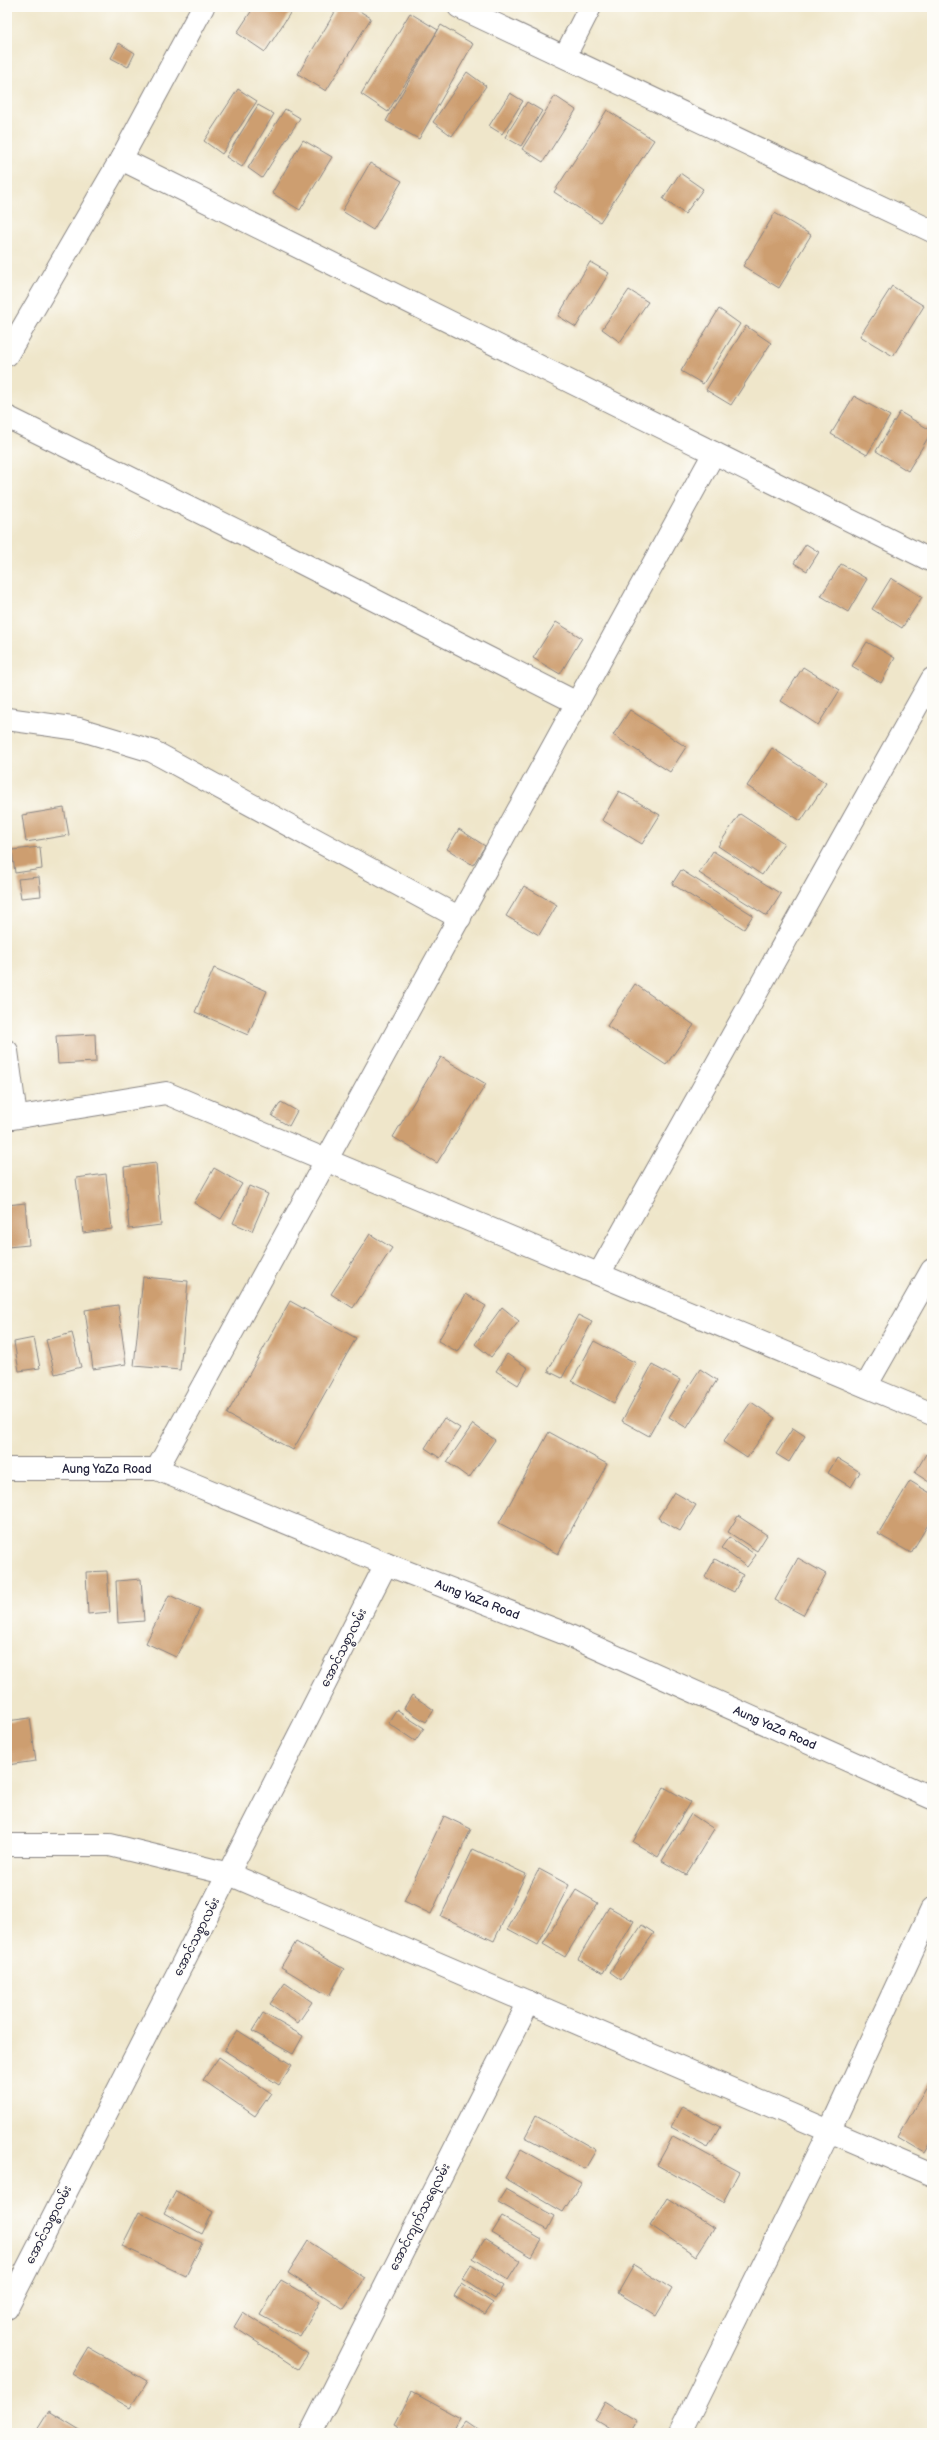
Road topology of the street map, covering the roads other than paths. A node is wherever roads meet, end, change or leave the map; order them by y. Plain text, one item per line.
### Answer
1 (203, 7) edge
2 (459, 7) edge
3 (590, 7) edge
4 (565, 56) junction
5 (121, 160) junction
6 (932, 231) edge
7 (7, 355) edge
8 (7, 417) edge
9 (714, 453) junction
10 (932, 561) edge
11 (932, 679) edge
12 (577, 703) junction
13 (7, 719) edge
14 (460, 918) junction
15 (7, 1051) edge
16 (11, 1118) edge
17 (327, 1160) junction
18 (932, 1270) edge
19 (599, 1274) junction
20 (866, 1386) junction
21 (932, 1414) edge
22 (7, 1469) edge
23 (157, 1469) junction
24 (386, 1564) junction
25 (932, 1798) edge
26 (7, 1845) edge
27 (229, 1874) junction
28 (932, 1909) edge
29 (529, 2002) junction
30 (829, 2132) junction
31 (932, 2175) edge
32 (7, 2308) edge
33 (314, 2432) edge
34 (680, 2433) edge

1 - 5 street
2 - 4 street
3 - 4 street
4 - 6 street
5 - 7 street
5 - 9 street
8 - 12 street
9 - 10 street
9 - 12 street
11 - 19 street
12 - 14 street
13 - 14 street
14 - 17 street
15 - 16 street
16 - 17 street
17 - 19 street
17 - 23 street
18 - 20 street
19 - 20 street
20 - 21 street
22 - 23 street, Aung YaZa Road
23 - 24 street, Aung YaZa Road
24 - 25 street, Aung YaZa Road
24 - 27 street, အောင်သစ္စာလမ်း
26 - 27 street
27 - 29 street
27 - 32 street, အောင်သစ္စာလမ်း
28 - 30 street
29 - 30 street
29 - 33 street, အောင်ကျက်သရေလမ်း
30 - 31 street
30 - 34 street

